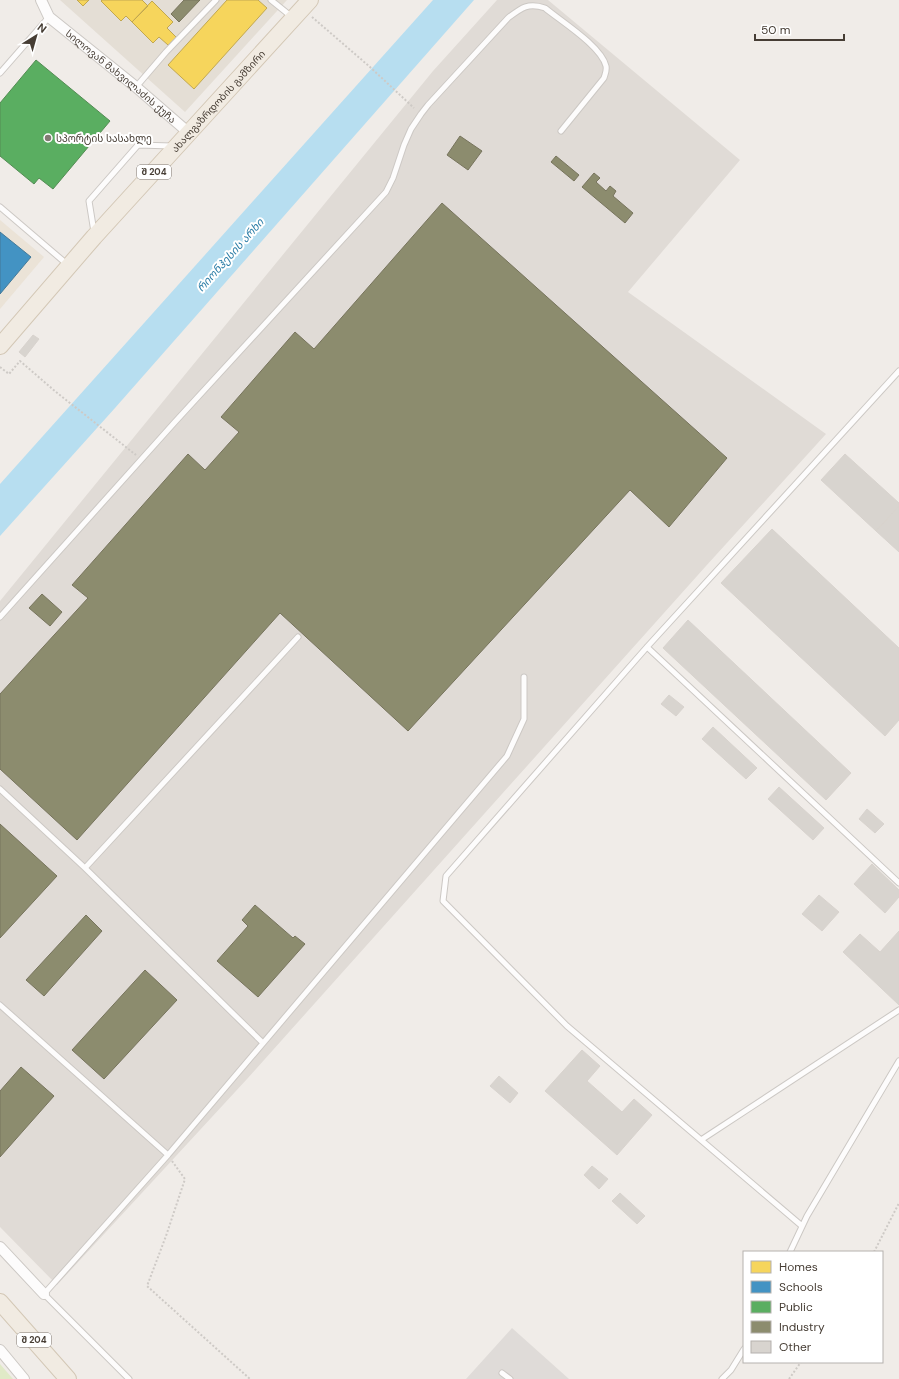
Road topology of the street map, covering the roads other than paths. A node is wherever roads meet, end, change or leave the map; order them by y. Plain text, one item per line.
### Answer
1 (41, 0) edge
2 (216, 0) edge
3 (271, 0) edge
4 (302, 9) edge
5 (49, 17) junction
6 (0, 73) edge
7 (136, 87) junction
8 (561, 131) dead end
9 (189, 133) junction
10 (177, 146) junction
11 (0, 207) edge
12 (94, 237) junction
13 (69, 265) junction
14 (0, 346) edge
15 (899, 371) edge
16 (0, 617) edge
17 (298, 637) dead end
18 (647, 647) junction
19 (524, 677) dead end
20 (0, 789) edge
21 (85, 868) junction
22 (899, 883) edge
23 (0, 1005) edge
24 (899, 1010) edge
25 (263, 1043) junction
26 (899, 1061) edge
27 (701, 1140) junction
28 (168, 1155) junction
29 (802, 1226) junction
30 (0, 1247) edge
31 (790, 1251) edge
32 (44, 1294) junction
33 (0, 1302) edge
34 (0, 1350) edge
35 (743, 1351) edge
36 (502, 1372) dead end
37 (24, 1379) edge
38 (68, 1379) edge
39 (129, 1379) edge
40 (510, 1379) edge
41 (722, 1379) edge

1 - 5 street, სილოვან მახვილაძის ქუჩა
2 - 7 lane
3 - 4 lane
4 - 9 main road, ახალგაზრდობის გამზირი / შ 204
5 - 6 lane
5 - 7 street, სილოვან მახვილაძის ქუჩა
7 - 9 street, სილოვან მახვილაძის ქუჩა
8 - 16 lane
9 - 10 main road, ახალგაზრდობის გამზირი / შ 204
10 - 12 main road, ახალგაზრდობის გამზირი / შ 204
10 - 12 lane
11 - 13 lane
12 - 13 main road, ახალგაზრდობის გამზირი / შ 204
13 - 14 main road, ახალგაზრდობის გამზირი / შ 204
15 - 18 lane
17 - 21 lane
18 - 22 lane
18 - 27 lane
19 - 25 lane
20 - 21 lane
21 - 25 lane
23 - 28 lane
24 - 27 lane
25 - 28 lane
26 - 29 lane
27 - 29 lane
28 - 32 lane
29 - 31 lane
30 - 32 street
32 - 39 lane
33 - 38 main road, შ 204
34 - 37 street
35 - 41 lane
36 - 40 lane

